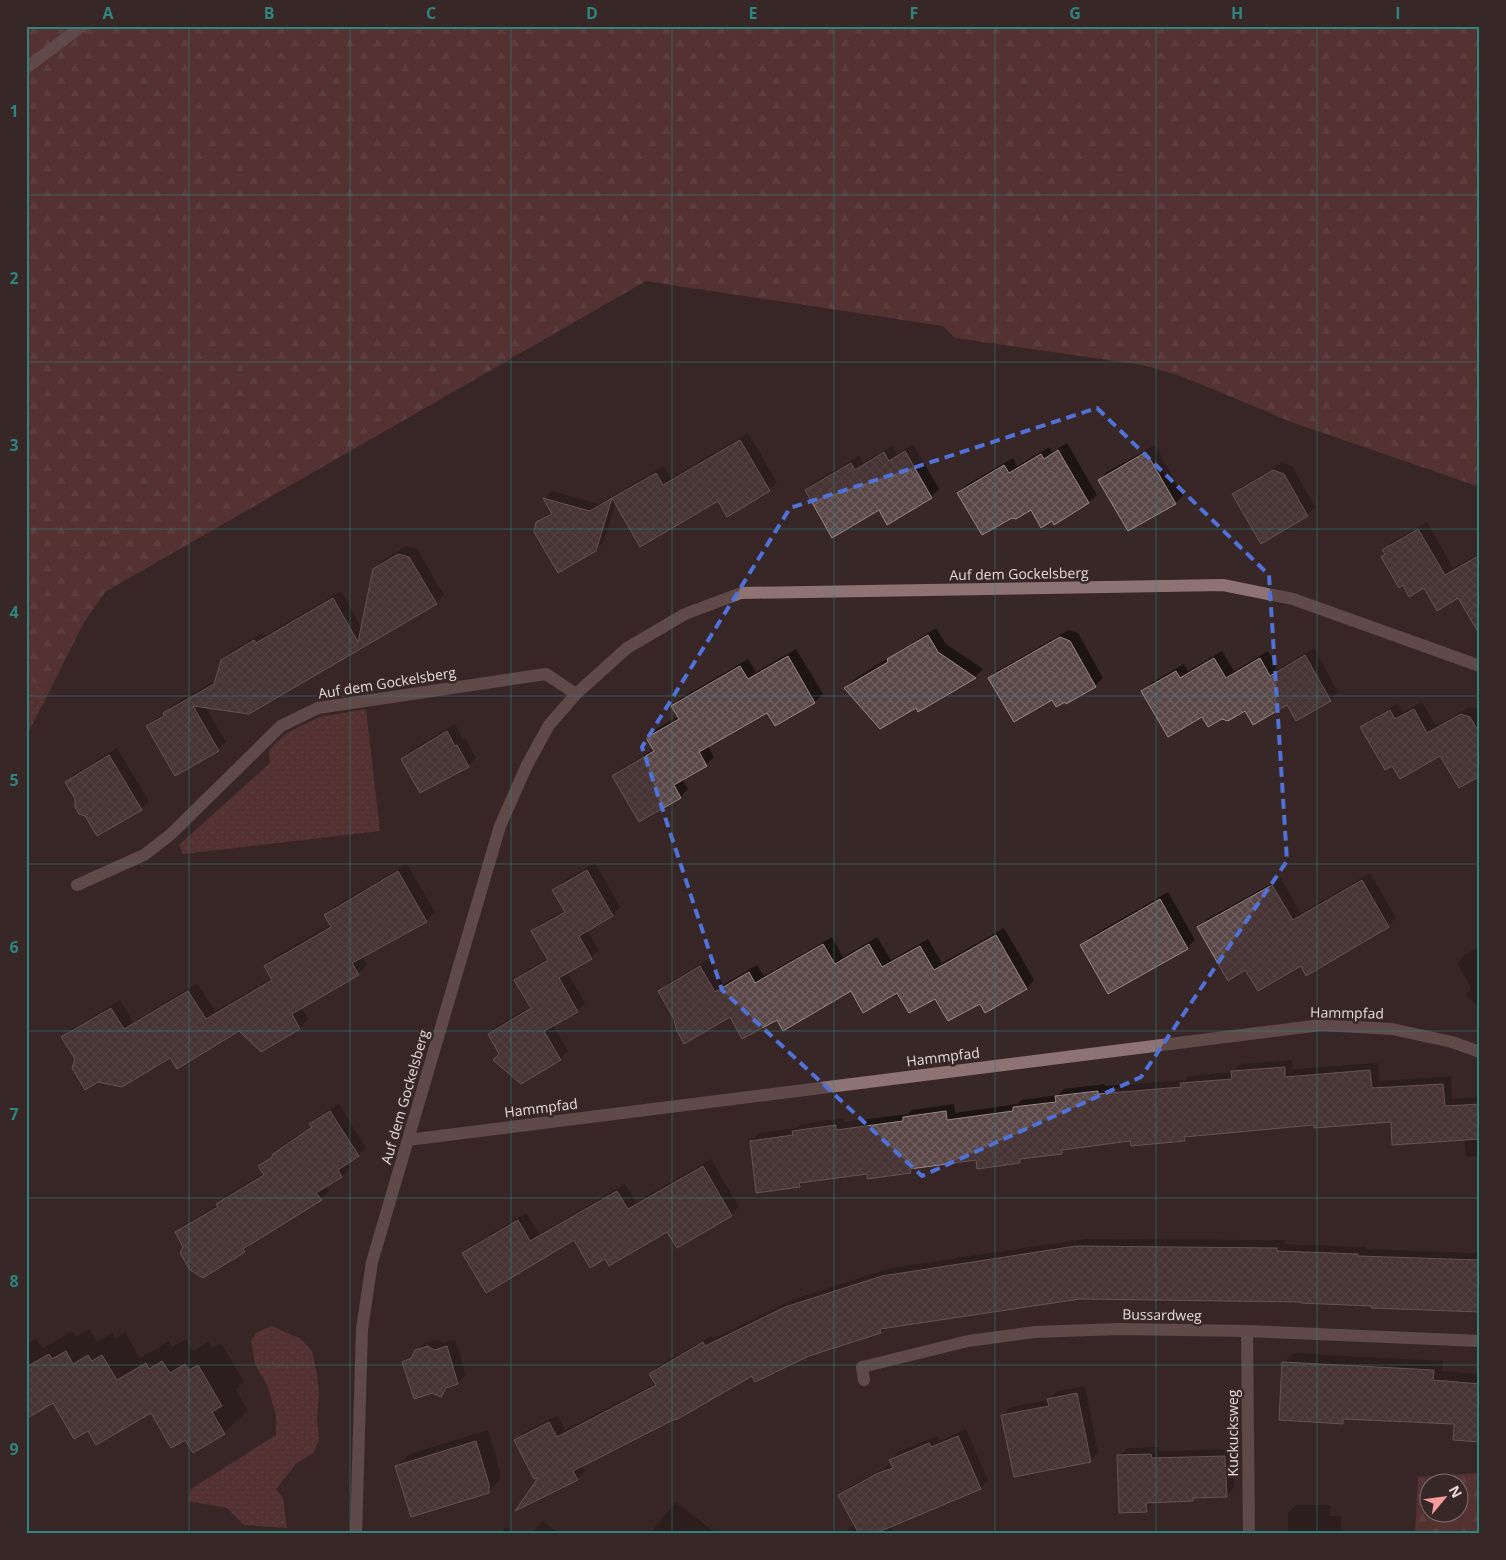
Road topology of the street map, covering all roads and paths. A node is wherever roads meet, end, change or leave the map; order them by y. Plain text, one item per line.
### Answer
1 (82, 26) edge
2 (26, 68) edge
3 (1480, 666) edge
4 (576, 694) junction
5 (78, 885) dead end
6 (1480, 1052) edge
7 (408, 1140) junction
8 (1247, 1331) junction
9 (1480, 1341) edge
10 (864, 1380) dead end
11 (356, 1534) edge
12 (1249, 1534) edge

1 - 2 street
3 - 4 street, Auf dem Gockelsberg
4 - 5 street, Auf dem Gockelsberg
4 - 7 street, Auf dem Gockelsberg
6 - 7 street, Hammpfad
7 - 11 street, Auf dem Gockelsberg
8 - 9 street, Bussardweg
8 - 10 street, Bussardweg
8 - 12 street, Kuckucksweg

